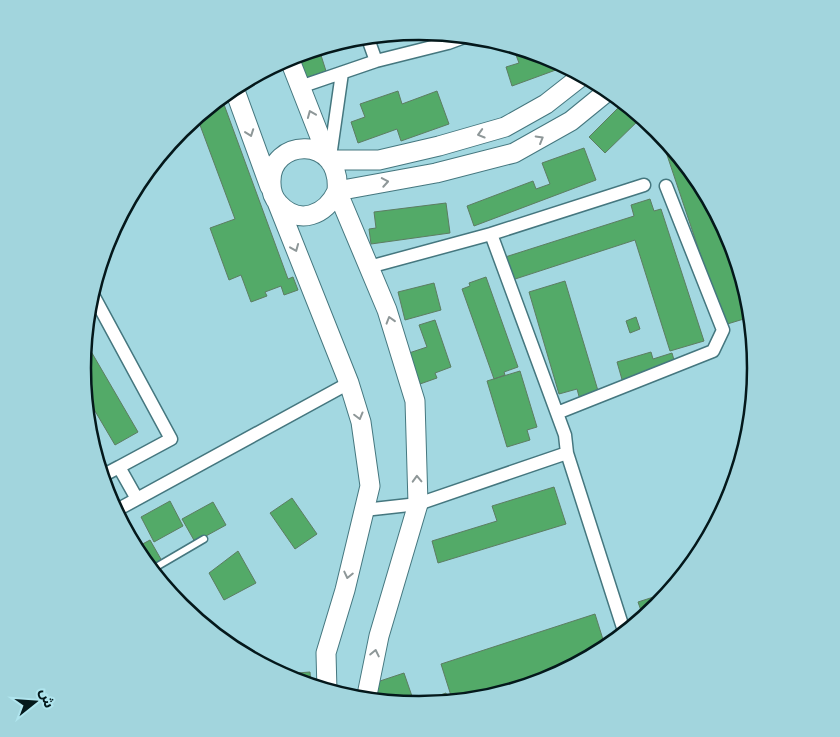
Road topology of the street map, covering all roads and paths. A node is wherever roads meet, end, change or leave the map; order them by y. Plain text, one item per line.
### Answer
1 (437, 41) edge
2 (370, 44) edge
3 (376, 61) junction
4 (292, 66) edge
5 (342, 73) junction
6 (577, 80) edge
7 (300, 86) junction
8 (237, 95) edge
9 (603, 95) edge
10 (329, 160) junction
11 (644, 184) dead end
12 (666, 186) dead end
13 (337, 191) junction
14 (274, 196) junction
15 (492, 234) junction
16 (369, 268) junction
17 (98, 304) edge
18 (349, 382) junction
19 (557, 413) junction
20 (566, 453) junction
21 (120, 466) junction
22 (109, 472) edge
23 (137, 499) junction
24 (418, 504) junction
25 (122, 507) edge
26 (364, 510) junction
27 (204, 539) dead end
28 (158, 566) edge
29 (623, 626) edge
30 (328, 684) edge
31 (367, 693) edge

1 - 3 street
2 - 3 street
3 - 5 street
4 - 7 street
5 - 7 street
5 - 10 street
6 -> 10 street
10 -> 7 street
8 -> 14 street
13 -> 9 street
10 - 13 street
10 - 14 street
11 - 15 street
12 - 19 street
13 - 14 street
13 - 16 street
14 -> 18 street
15 - 16 street
15 - 19 street
24 -> 16 street
17 - 21 street
18 - 23 street
18 -> 26 street
19 - 20 street
20 - 24 street
20 - 29 street
21 - 22 street
21 - 23 street
23 - 25 street
24 - 26 street
31 -> 24 street
26 -> 30 street
27 - 28 lane

